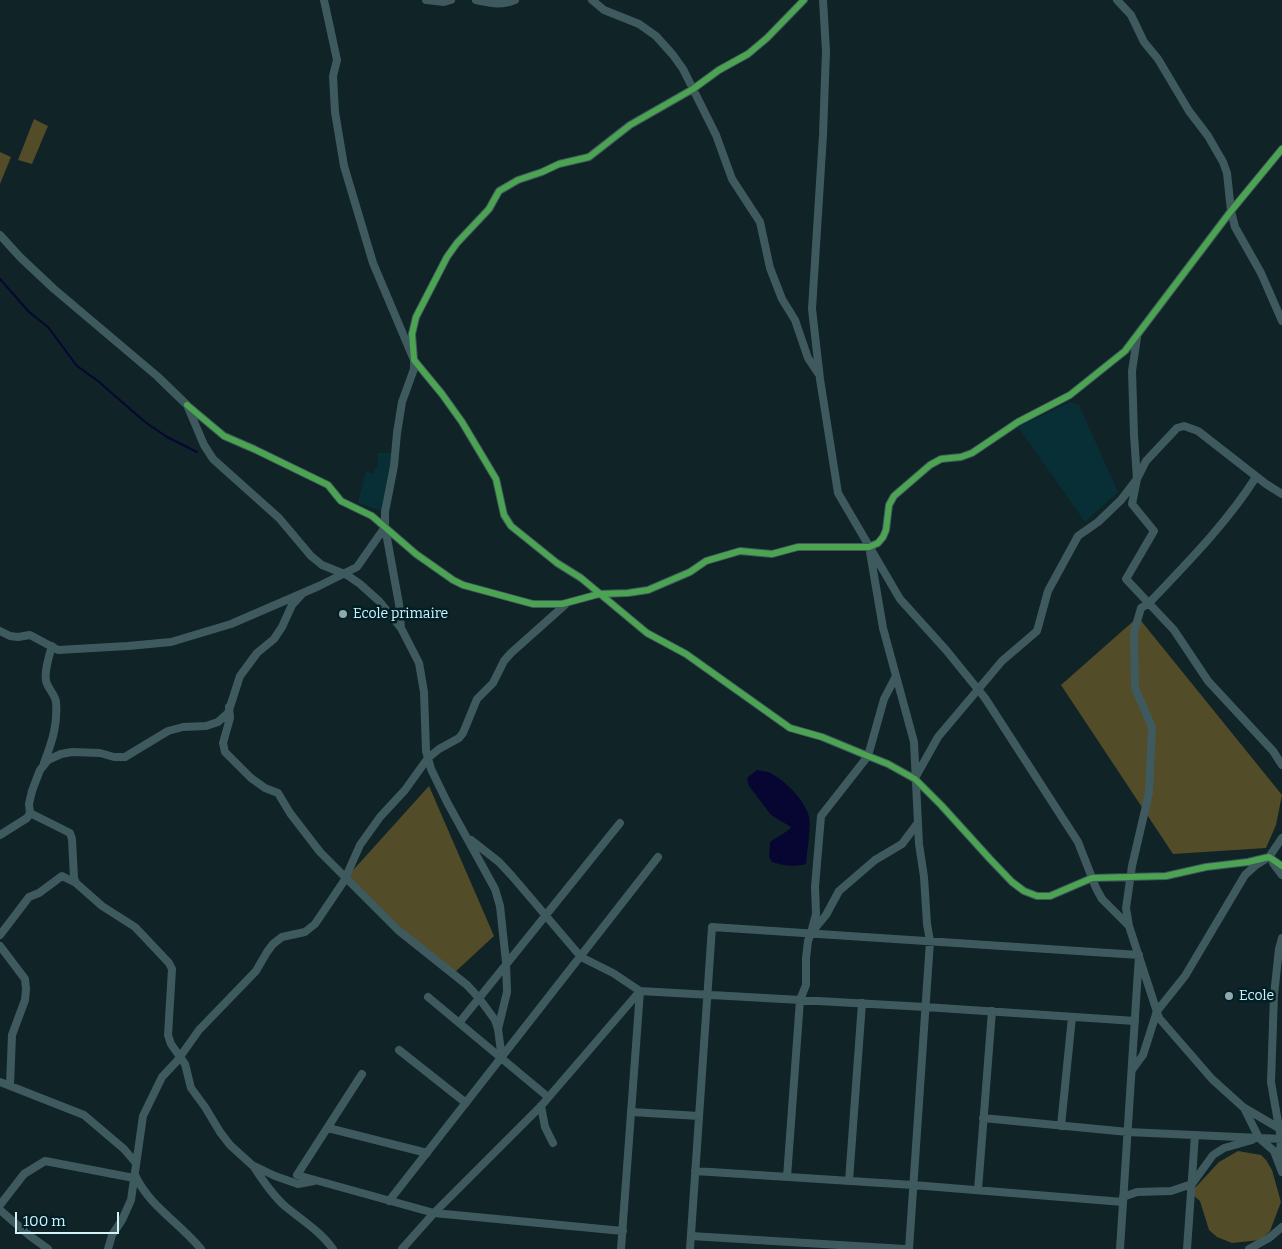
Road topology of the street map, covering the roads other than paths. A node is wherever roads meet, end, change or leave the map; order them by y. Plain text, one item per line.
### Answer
1 (324, 0) edge
2 (426, 0) edge
3 (451, 0) edge
4 (476, 0) edge
5 (515, 0) edge
6 (592, 0) edge
7 (804, 0) edge
8 (823, 0) edge
9 (1117, 0) edge
10 (693, 90) junction
11 (1282, 149) edge
12 (1231, 211) junction
13 (0, 235) edge
14 (1282, 322) edge
15 (1137, 336) junction
16 (414, 360) junction
17 (820, 374) junction
18 (187, 404) junction
19 (1256, 477) junction
20 (1137, 479) junction
21 (1282, 494) edge
22 (385, 527) junction
23 (869, 547) junction
24 (341, 573) junction
25 (303, 593) junction
26 (599, 594) junction
27 (568, 602) junction
28 (1149, 604) junction
29 (401, 628) junction
30 (0, 631) edge
31 (52, 646) junction
32 (896, 676) junction
33 (978, 689) junction
34 (229, 707) junction
35 (868, 756) junction
36 (428, 758) junction
37 (43, 765) junction
38 (1282, 765) edge
39 (914, 779) junction
40 (30, 814) junction
41 (620, 823) dead end
42 (917, 824) junction
43 (0, 835) edge
44 (466, 836) junction
45 (1282, 838) edge
46 (658, 857) dead end
47 (1269, 858) junction
48 (1282, 866) edge
49 (1282, 875) edge
50 (346, 878) junction
51 (1092, 878) junction
52 (1131, 878) junction
53 (76, 882) junction
54 (546, 916) junction
55 (1129, 926) junction
56 (811, 933) junction
57 (0, 935) edge
58 (1282, 938) edge
59 (930, 941) junction
60 (0, 946) edge
61 (1139, 954) junction
62 (581, 957) junction
63 (506, 964) junction
64 (640, 991) junction
65 (708, 995) junction
66 (428, 997) dead end
67 (479, 998) junction
68 (800, 1000) junction
69 (862, 1003) junction
70 (926, 1007) junction
71 (992, 1011) junction
72 (1157, 1011) junction
73 (1072, 1017) junction
74 (1135, 1021) junction
75 (459, 1023) junction
76 (498, 1029) junction
77 (398, 1050) dead end
78 (180, 1056) junction
79 (502, 1058) junction
80 (1132, 1072) junction
81 (362, 1074) dead end
82 (0, 1082) edge
83 (10, 1085) junction
84 (548, 1097) junction
85 (466, 1103) junction
86 (541, 1106) junction
87 (1243, 1107) junction
88 (631, 1112) junction
89 (699, 1116) junction
90 (983, 1118) junction
91 (1061, 1126) junction
92 (328, 1128) junction
93 (1281, 1129) edge
94 (1128, 1132) junction
95 (1195, 1135) junction
96 (1259, 1138) junction
97 (1281, 1139) edge
98 (553, 1143) dead end
99 (427, 1153) junction
100 (136, 1163) junction
101 (252, 1165) junction
102 (1280, 1168) edge
103 (695, 1171) junction
104 (134, 1175) junction
105 (787, 1177) junction
106 (316, 1180) junction
107 (849, 1181) junction
108 (1192, 1184) junction
109 (913, 1185) junction
110 (978, 1190) junction
111 (1123, 1200) junction
112 (389, 1201) junction
113 (0, 1205) edge
114 (0, 1210) edge
115 (434, 1213) junction
116 (1282, 1228) edge
117 (623, 1231) junction
118 (690, 1236) junction
119 (193, 1245) edge
120 (824, 1246) edge
121 (48, 1249) edge
122 (108, 1249) edge
123 (201, 1249) edge
124 (334, 1249) edge
125 (402, 1249) edge
126 (621, 1249) edge
127 (690, 1249) edge
128 (907, 1249) edge
129 (1120, 1249) edge
130 (1187, 1249) edge
131 (1249, 1249) edge

1 - 16 street
2 - 3 street
4 - 5 street
6 - 10 street
7 - 10 street
8 - 17 street
9 - 12 street
10 - 16 street
10 - 17 street
11 - 12 street
12 - 14 street
12 - 15 street
13 - 18 street
15 - 20 street
15 - 23 street
16 - 22 street
16 - 26 street
17 - 23 street
18 - 22 street
18 - 24 street
19 - 20 street
19 - 21 street
19 - 28 street
20 - 28 street
20 - 33 street
22 - 24 street
22 - 27 street
22 - 29 street
23 - 26 street
23 - 32 street
23 - 33 street
24 - 25 street
24 - 29 street
25 - 31 street
25 - 34 street
26 - 27 street
26 - 35 street
27 - 36 street
28 - 38 street
28 - 52 street
29 - 36 street
30 - 31 street
31 - 37 street
32 - 35 street
32 - 39 street
33 - 39 street
33 - 51 street
34 - 37 street
34 - 50 street
35 - 39 street
35 - 56 street
36 - 44 street
36 - 50 street
37 - 40 street
39 - 42 street
39 - 51 street
40 - 43 street
40 - 53 street
41 - 54 street
42 - 56 street
42 - 59 street
44 - 54 street
44 - 63 street
45 - 47 street
46 - 62 street
47 - 48 street
47 - 49 street
47 - 52 street
47 - 72 street
50 - 67 street
50 - 78 street
51 - 52 street
51 - 55 street
52 - 55 street
53 - 57 street
53 - 78 street
54 - 62 street
54 - 63 street
55 - 61 street
56 - 59 street
56 - 65 street
56 - 68 street
58 - 93 street
59 - 61 street
59 - 70 street
60 - 83 street
61 - 72 street
61 - 74 street
62 - 64 street
62 - 79 street
63 - 67 street
63 - 76 street
64 - 65 street
64 - 84 street
64 - 88 street
65 - 68 street
65 - 89 street
66 - 75 street
67 - 75 street
67 - 76 street
68 - 69 street
68 - 105 street
69 - 70 street
69 - 107 street
70 - 71 street
70 - 109 street
71 - 73 street
71 - 90 street
72 - 80 street
72 - 87 street
73 - 74 street
73 - 91 street
74 - 80 street
75 - 79 street
76 - 79 street
77 - 85 street
78 - 100 street
78 - 101 street
79 - 84 street
79 - 85 street
80 - 94 street
81 - 92 street
82 - 83 street
83 - 100 street
84 - 86 street
85 - 99 street
86 - 98 street
86 - 115 street
87 - 93 street
87 - 96 street
88 - 89 street
88 - 117 street
89 - 103 street
90 - 91 street
90 - 110 street
91 - 94 street
92 - 99 street
92 - 106 street
93 - 97 street
94 - 95 street
94 - 111 street
95 - 96 street
95 - 108 street
96 - 97 street
96 - 102 street
96 - 108 street
97 - 102 street
99 - 112 street
100 - 104 street
101 - 106 street
101 - 124 street
103 - 105 street
103 - 118 street
104 - 113 street
104 - 119 street
104 - 122 street
105 - 107 street
106 - 112 street
107 - 109 street
108 - 111 street
108 - 130 street
109 - 110 street
109 - 128 street
110 - 111 street
111 - 129 street
112 - 115 street
114 - 121 street
115 - 117 street
115 - 125 street
116 - 131 street
117 - 126 street
118 - 120 street
118 - 127 street
119 - 123 street
120 - 128 street

